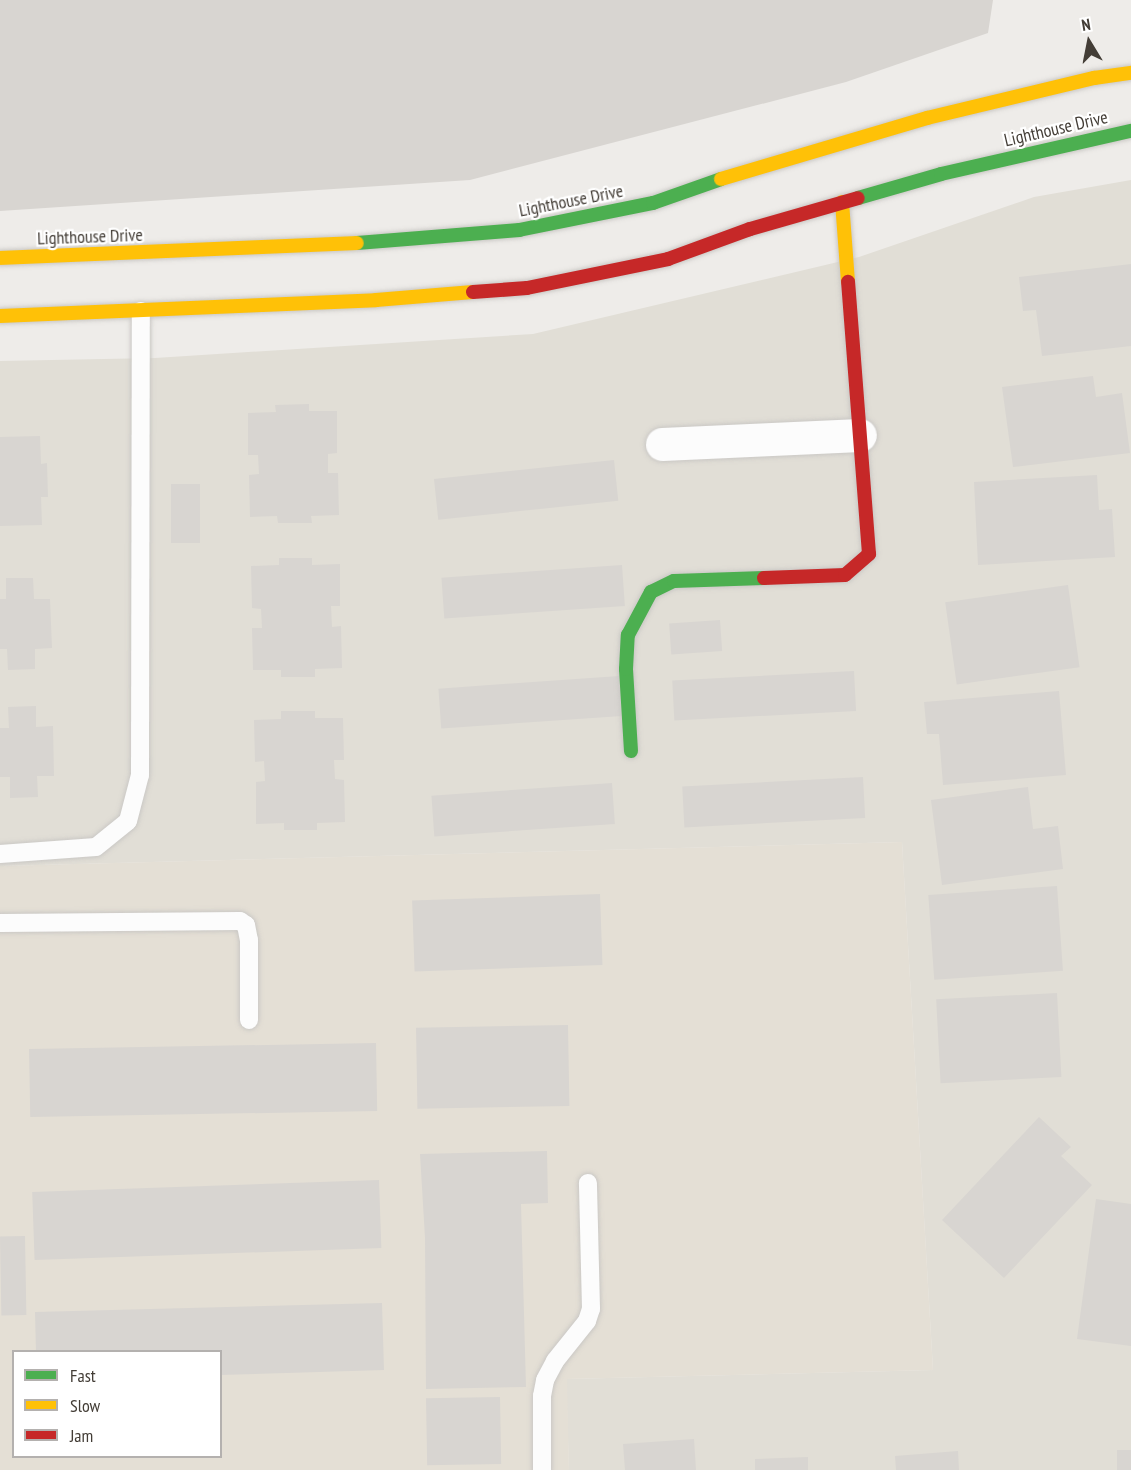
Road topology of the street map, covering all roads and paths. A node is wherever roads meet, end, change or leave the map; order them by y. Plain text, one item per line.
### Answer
1 (1131, 73) edge
2 (1131, 131) edge
3 (842, 202) junction
4 (0, 258) edge
5 (141, 311) junction
6 (0, 316) edge
7 (860, 435) junction
8 (662, 444) dead end
9 (631, 751) dead end
10 (0, 854) edge
11 (0, 923) edge
12 (249, 1020) dead end
13 (588, 1183) dead end
14 (542, 1470) edge

1 - 4 street, Lighthouse Drive
2 - 3 street, Lighthouse Drive
3 - 5 street, Lighthouse Drive
3 - 7 street
5 - 6 street, Lighthouse Drive
5 - 10 lane
7 - 8 street
7 - 9 street
11 - 12 lane
13 - 14 lane

